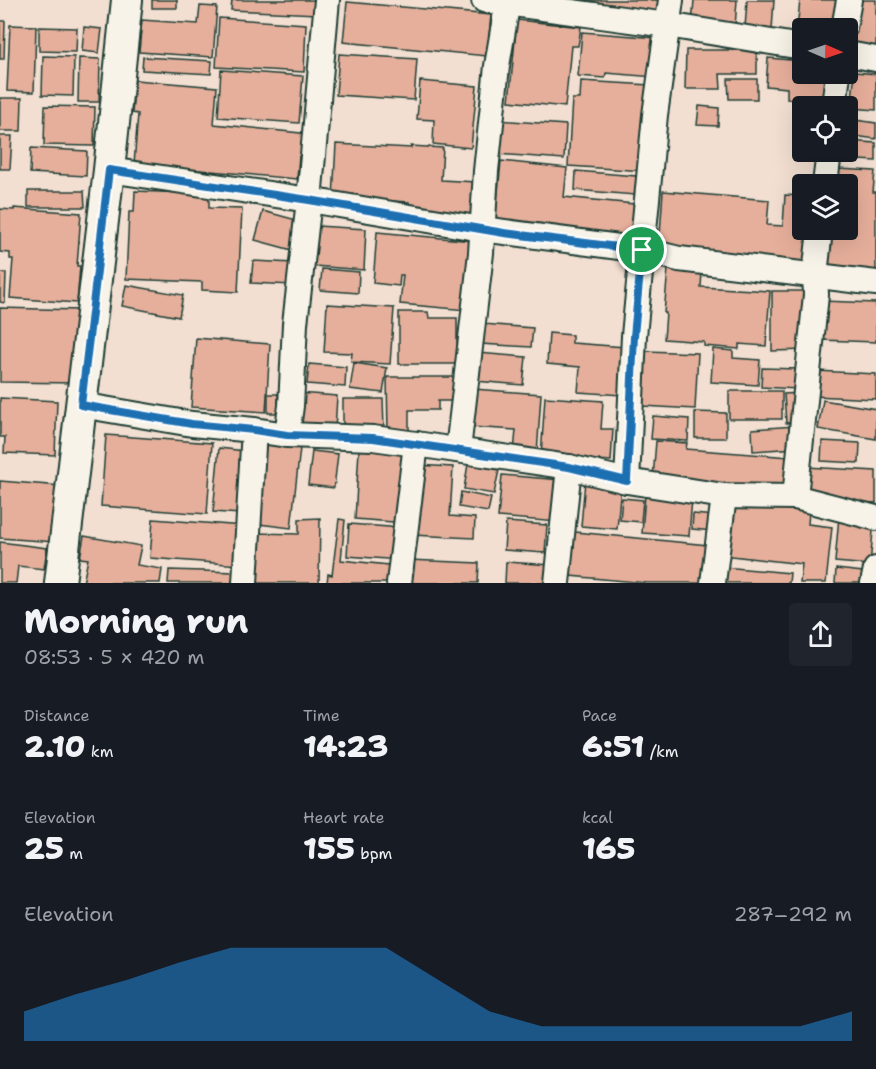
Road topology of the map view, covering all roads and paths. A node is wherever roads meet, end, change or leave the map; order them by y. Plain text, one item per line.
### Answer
1 (127, 0) edge
2 (327, 0) edge
3 (671, 0) edge
4 (849, 0) edge
5 (500, 1) edge
6 (846, 18) edge
7 (668, 25) junction
8 (792, 45) edge
9 (858, 56) edge
10 (876, 59) edge
11 (109, 170) junction
12 (309, 200) junction
13 (482, 229) junction
14 (819, 240) edge
15 (642, 250) junction
16 (814, 275) junction
17 (876, 283) edge
18 (81, 405) junction
19 (254, 430) junction
20 (287, 435) junction
21 (416, 444) junction
22 (458, 450) junction
23 (569, 467) junction
24 (627, 481) junction
25 (724, 496) junction
26 (795, 497) junction
27 (876, 518) edge
28 (876, 569) edge
29 (60, 583) edge
30 (245, 583) edge
31 (399, 583) edge
32 (557, 583) edge
33 (713, 583) edge
34 (873, 583) edge

1 - 11 street
2 - 12 street
3 - 7 street
4 - 6 street
5 - 7 street
5 - 13 street
7 - 8 street
7 - 15 street
9 - 10 street
11 - 12 street
11 - 18 street
12 - 13 street
12 - 20 street
13 - 15 street
13 - 22 street
14 - 16 street
15 - 16 street
15 - 24 street
16 - 17 street
16 - 26 street
18 - 19 street
18 - 29 street
19 - 20 street
19 - 30 street
20 - 21 street
21 - 22 street
21 - 31 street
22 - 23 street
23 - 24 street
23 - 32 street
24 - 25 street
25 - 26 street
25 - 33 street
26 - 27 street
28 - 34 street

